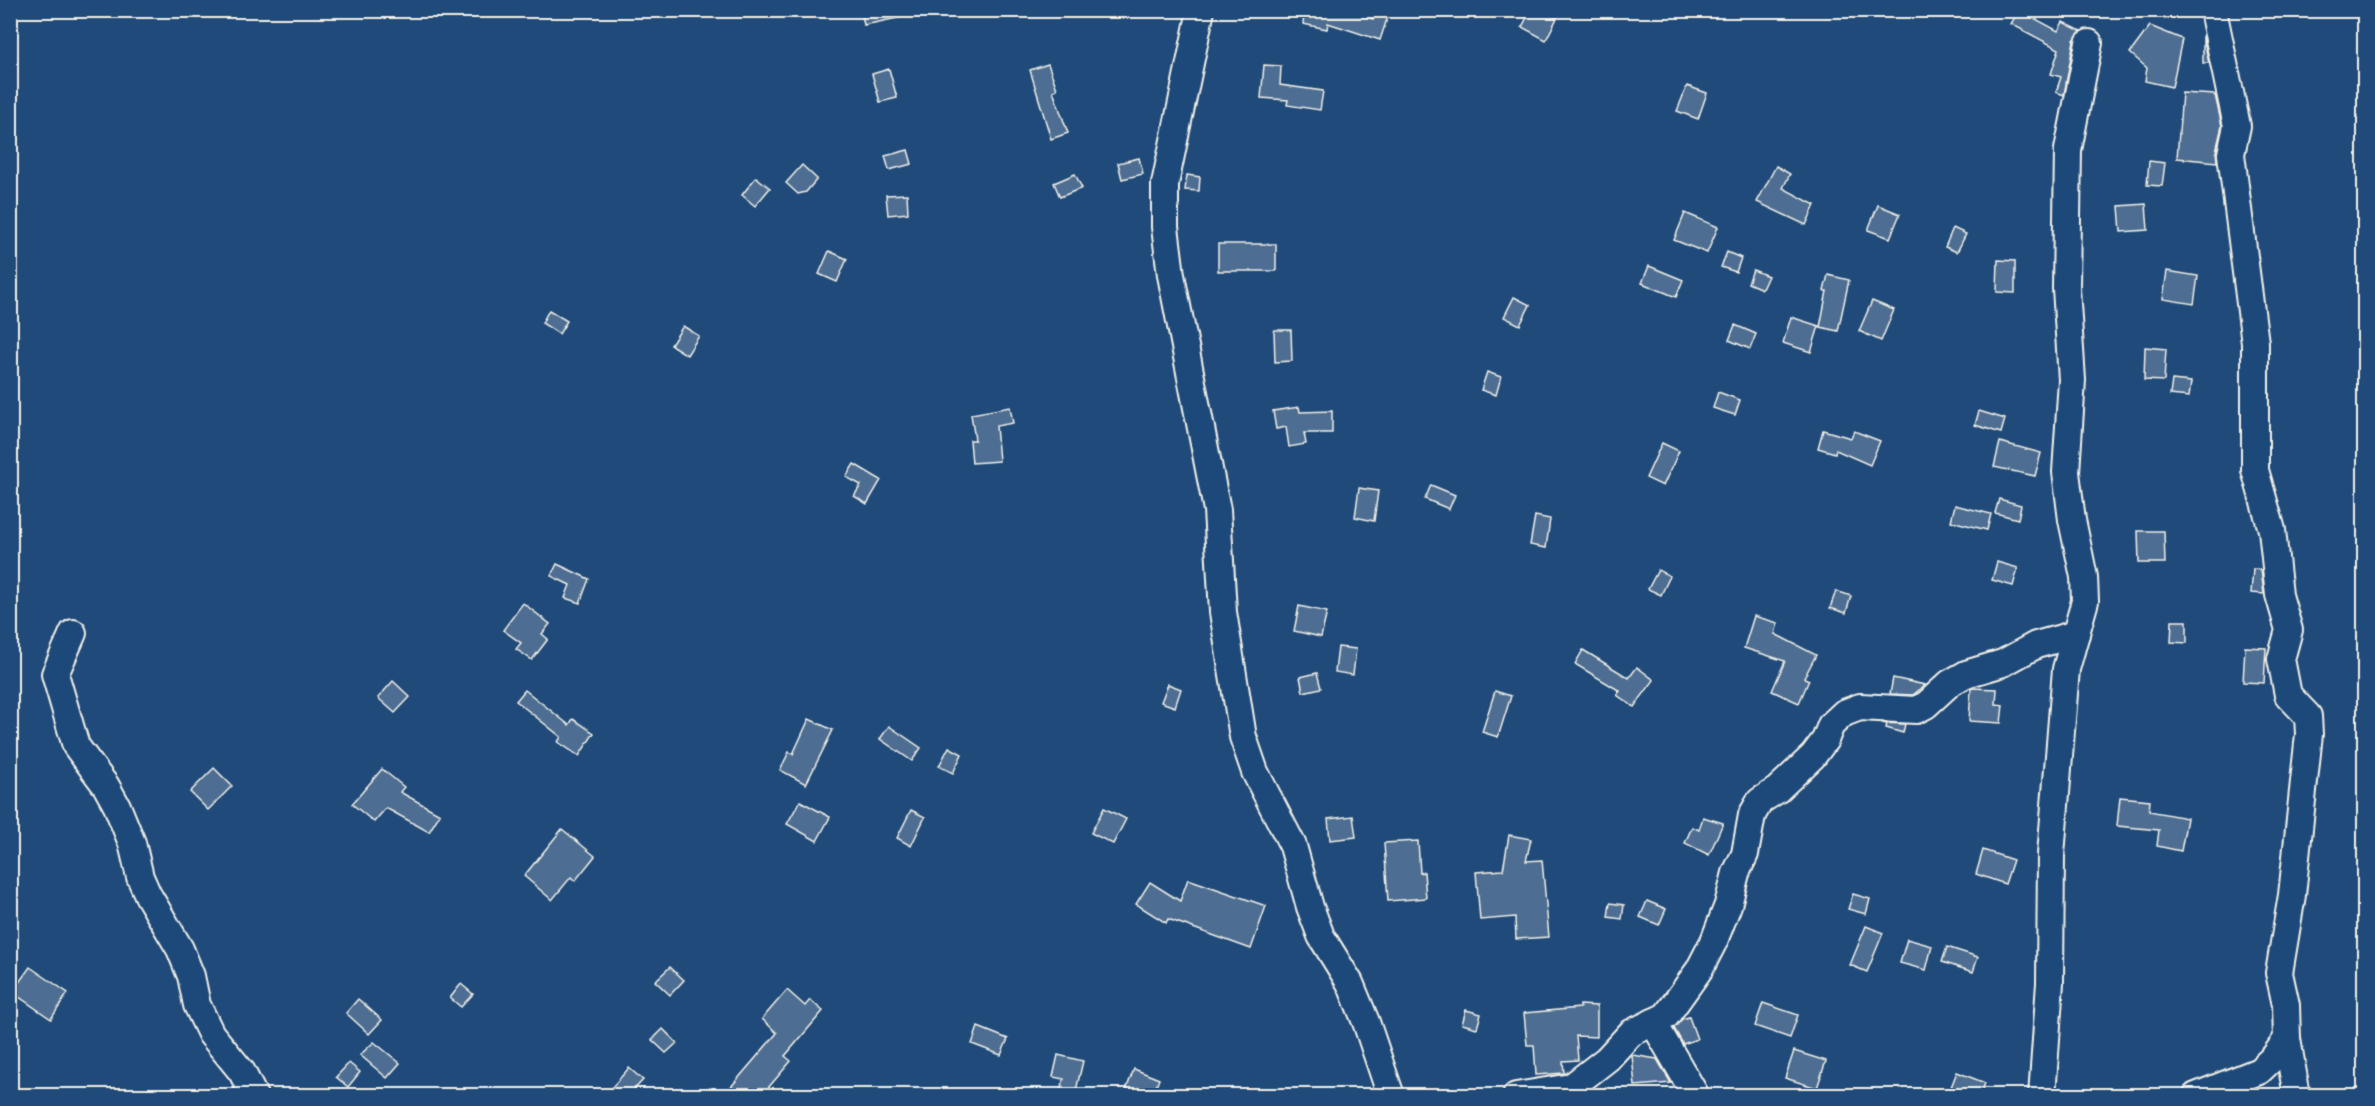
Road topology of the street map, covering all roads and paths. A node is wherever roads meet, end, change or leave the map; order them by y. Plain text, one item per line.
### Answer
1 (2212, 10) edge
2 (1200, 12) edge
3 (2089, 43) dead end
4 (73, 633) dead end
5 (2076, 634) junction
6 (1653, 1022) junction
7 (2287, 1038) junction
8 (254, 1095) edge
9 (1391, 1095) edge
10 (1516, 1095) edge
11 (1696, 1095) edge
12 (2042, 1095) edge
13 (2196, 1095) edge
14 (2297, 1095) edge

1 - 7 street
2 - 9 street
3 - 5 street
4 - 8 street
5 - 6 street
5 - 12 street
6 - 10 street
6 - 11 street
7 - 13 street
7 - 14 street

